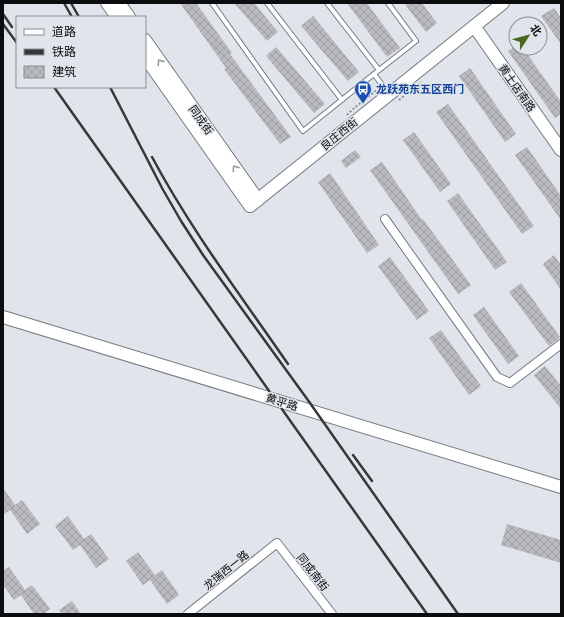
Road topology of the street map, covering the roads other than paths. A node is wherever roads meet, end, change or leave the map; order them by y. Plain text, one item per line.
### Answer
1 (107, 3) edge
2 (119, 3) edge
3 (212, 3) edge
4 (267, 3) edge
5 (328, 3) edge
6 (388, 3) edge
7 (503, 3) edge
8 (116, 16) edge
9 (128, 16) edge
10 (474, 26) junction
11 (146, 41) edge
12 (146, 58) edge
13 (379, 70) junction
14 (374, 74) junction
15 (389, 94) junction
16 (342, 100) junction
17 (561, 150) edge
18 (254, 203) junction
19 (385, 219) dead end
20 (3, 317) edge
21 (3, 323) edge
22 (561, 344) edge
23 (561, 487) edge
24 (561, 492) edge
25 (277, 543) joint
26 (188, 614) edge
27 (332, 614) edge

1 - 8 main road
2 - 9 main road
3 - 16 lane
4 - 16 lane
5 - 13 lane
6 - 13 lane
7 - 10 main road, 良庄西街
10 - 15 main road, 良庄西街
10 - 17 main road, 黄土店南路
18 -> 11 main road, 同成街
12 - 18 main road, 同成街
13 - 14 lane
14 - 15 lane
14 - 16 lane
15 - 18 main road, 良庄西街
19 - 22 street
20 - 23 main road, 黄平路
21 - 24 main road, 黄平路
25 - 26 street, 龙瑞西一路
25 - 27 street, 同成南街

